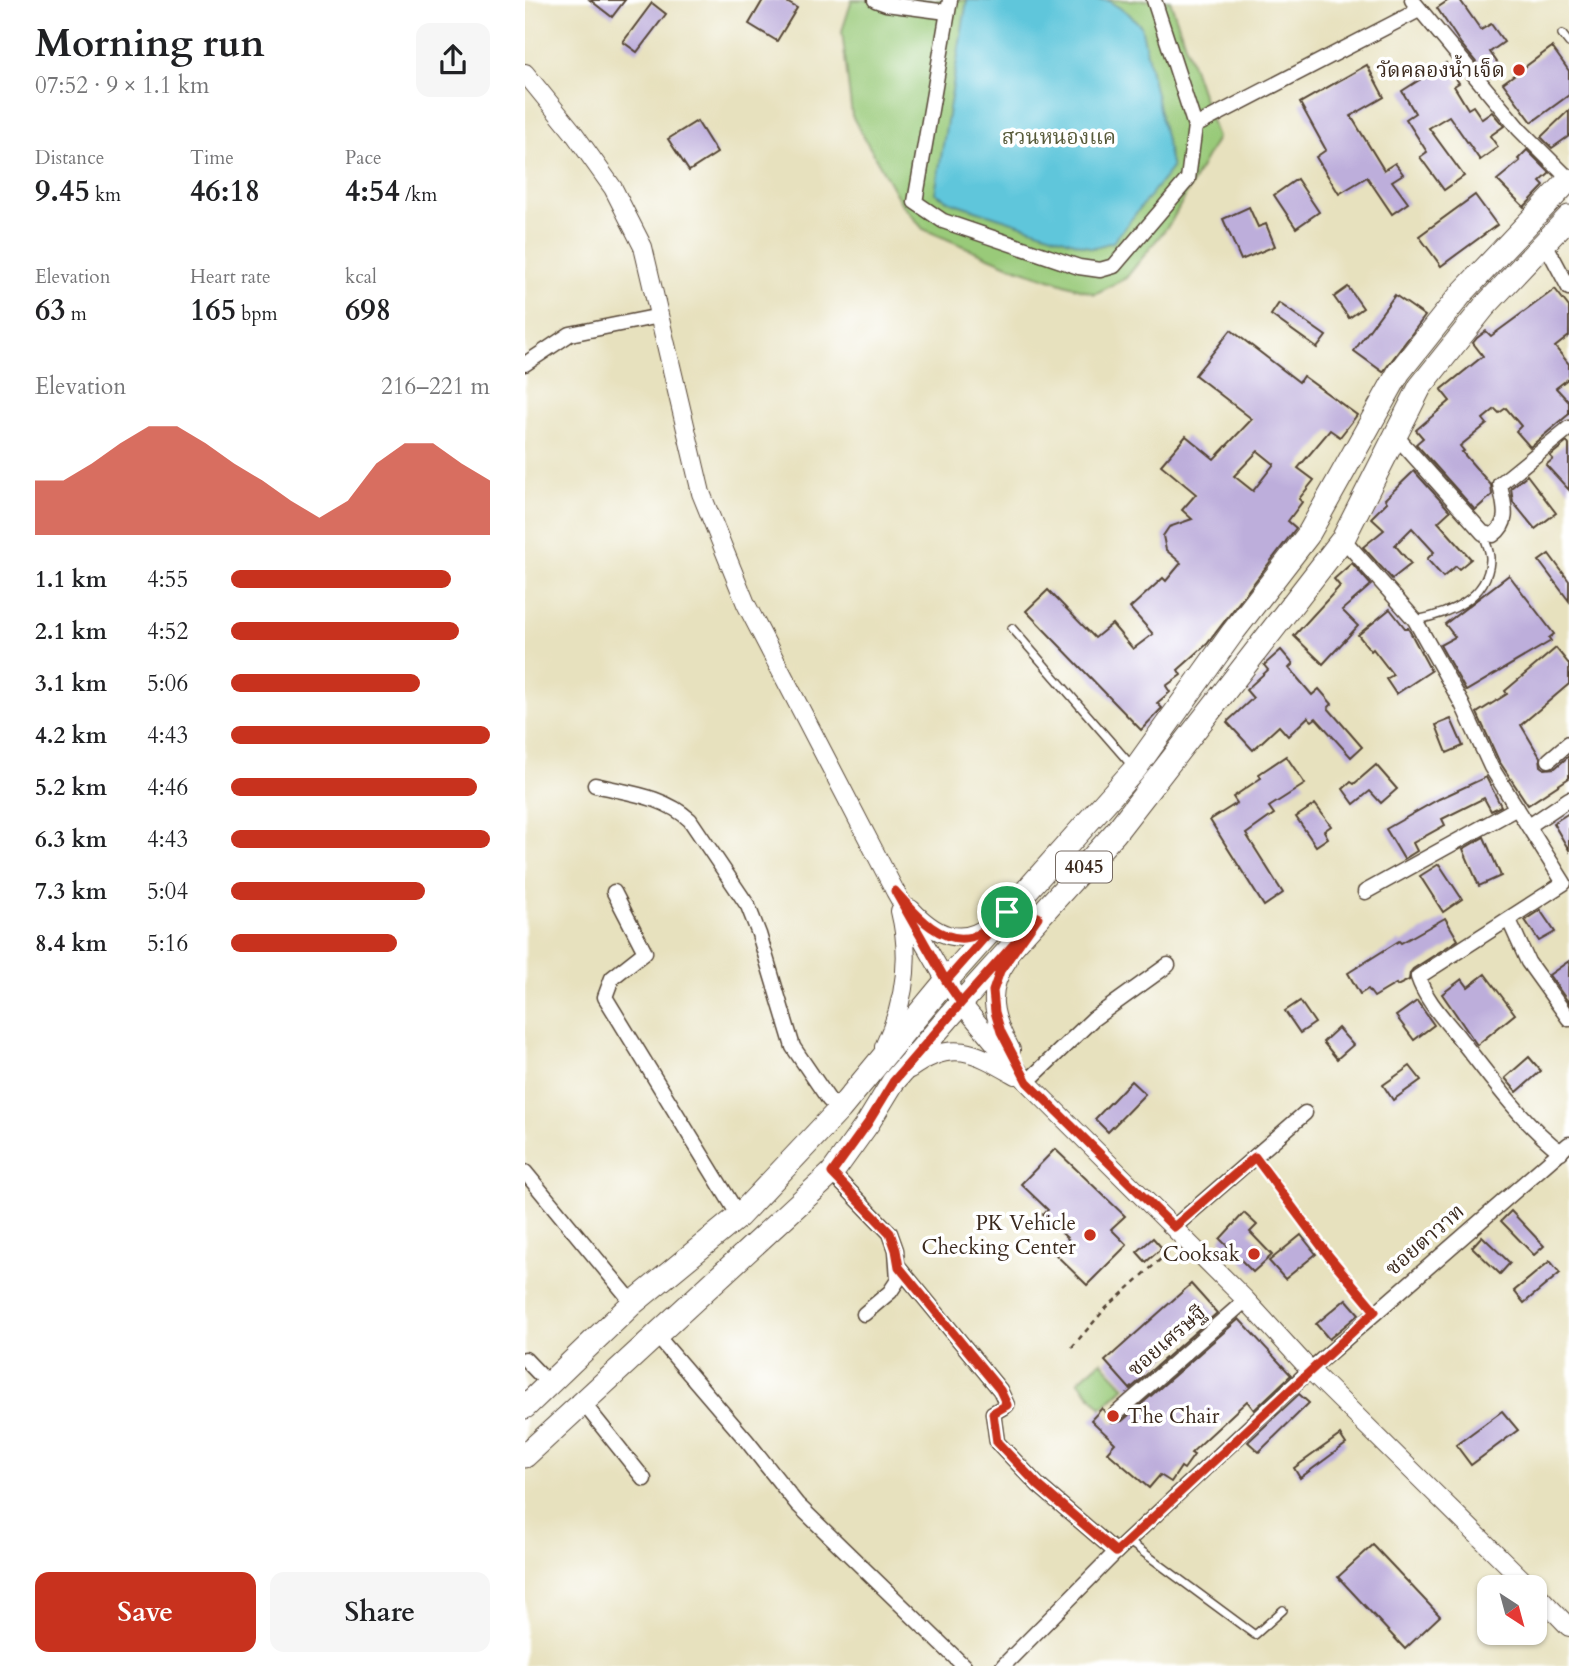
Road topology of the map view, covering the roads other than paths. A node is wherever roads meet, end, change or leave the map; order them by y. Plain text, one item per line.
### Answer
1 (875, 0) edge
2 (1154, 0) edge
3 (1415, 5) edge
4 (949, 6) edge
5 (1562, 34) dead end
6 (1569, 43) edge
7 (525, 73) edge
8 (1195, 126) junction
9 (1569, 180) edge
10 (1569, 217) edge
11 (1545, 243) junction
12 (1569, 288) edge
13 (660, 316) junction
14 (525, 364) edge
15 (1569, 428) edge
16 (1395, 435) junction
17 (1483, 533) junction
18 (1343, 539) junction
19 (1415, 620) junction
20 (1012, 628) dead end
21 (1569, 743) edge
22 (1549, 760) dead end
23 (1135, 769) junction
24 (595, 785) dead end
25 (1569, 799) edge
26 (1517, 808) junction
27 (1529, 826) junction
28 (895, 891) junction
29 (1365, 891) dead end
30 (614, 892) dead end
31 (1007, 912) junction
32 (1038, 917) junction
33 (1509, 920) junction
34 (1168, 965) dead end
35 (946, 981) junction
36 (961, 1003) junction
37 (1569, 1019) edge
38 (874, 1067) junction
39 (893, 1082) junction
40 (1027, 1082) junction
41 (840, 1109) junction
42 (1305, 1114) dead end
43 (1565, 1148) edge
44 (525, 1172) edge
45 (832, 1173) junction
46 (739, 1216) junction
47 (1179, 1233) junction
48 (899, 1267) junction
49 (1246, 1300) junction
50 (633, 1303) junction
51 (864, 1314) dead end
52 (657, 1336) junction
53 (525, 1359) edge
54 (1310, 1370) junction
55 (548, 1383) junction
56 (584, 1404) junction
57 (525, 1407) edge
58 (1116, 1414) dead end
59 (525, 1457) edge
60 (644, 1479) dead end
61 (1128, 1541) junction
62 (1116, 1552) junction
63 (1518, 1575) edge
64 (1547, 1604) edge
65 (1283, 1610) dead end
66 (1569, 1626) edge
67 (964, 1666) edge
68 (1003, 1666) edge

1 - 4 street
2 - 8 street
3 - 8 street
3 - 9 street
4 - 8 street
5 - 6 lane
7 - 13 street
9 - 23 main road, 4045
10 - 11 main road, 4045
11 - 12 street
11 - 16 main road, 4045
13 - 14 street
13 - 28 street
15 - 17 street
16 - 17 street
16 - 18 main road, 4045
17 - 19 lane
18 - 19 street
18 - 32 main road, 4045
19 - 26 street
20 - 23 lane
21 - 22 street
23 - 31 main road, 4045
24 - 41 street
25 - 27 street
26 - 27 street
26 - 29 street
27 - 33 street
28 - 31 street
28 - 35 street
28 - 38 street
30 - 46 street
31 - 35 main road, 4045
32 - 36 main road, 4045
32 - 40 street
33 - 37 street
33 - 43 street
34 - 40 street
35 - 36 street
35 - 38 main road, 4045
36 - 39 main road, 4045
36 - 40 street
38 - 41 main road, 4045
39 - 40 street
39 - 45 main road, 4045
40 - 47 street
41 - 46 main road, 4045
42 - 47 street
43 - 54 street, ซอยตาวาท
44 - 50 street
45 - 48 street
45 - 52 main road, 4045
46 - 50 main road, 4045
47 - 49 street
48 - 51 street
48 - 62 street
49 - 54 street
49 - 58 street, ซอยเศรษฐี
50 - 55 main road, 4045
52 - 56 main road, 4045
52 - 67 street
53 - 55 street
54 - 61 street, ซอยตาวาท
54 - 63 street
55 - 57 main road, 4045
56 - 59 main road, 4045
56 - 60 street
61 - 62 street, ซอยตาวาท
61 - 65 lane
62 - 68 street, ซอยตาวาท
64 - 66 street

